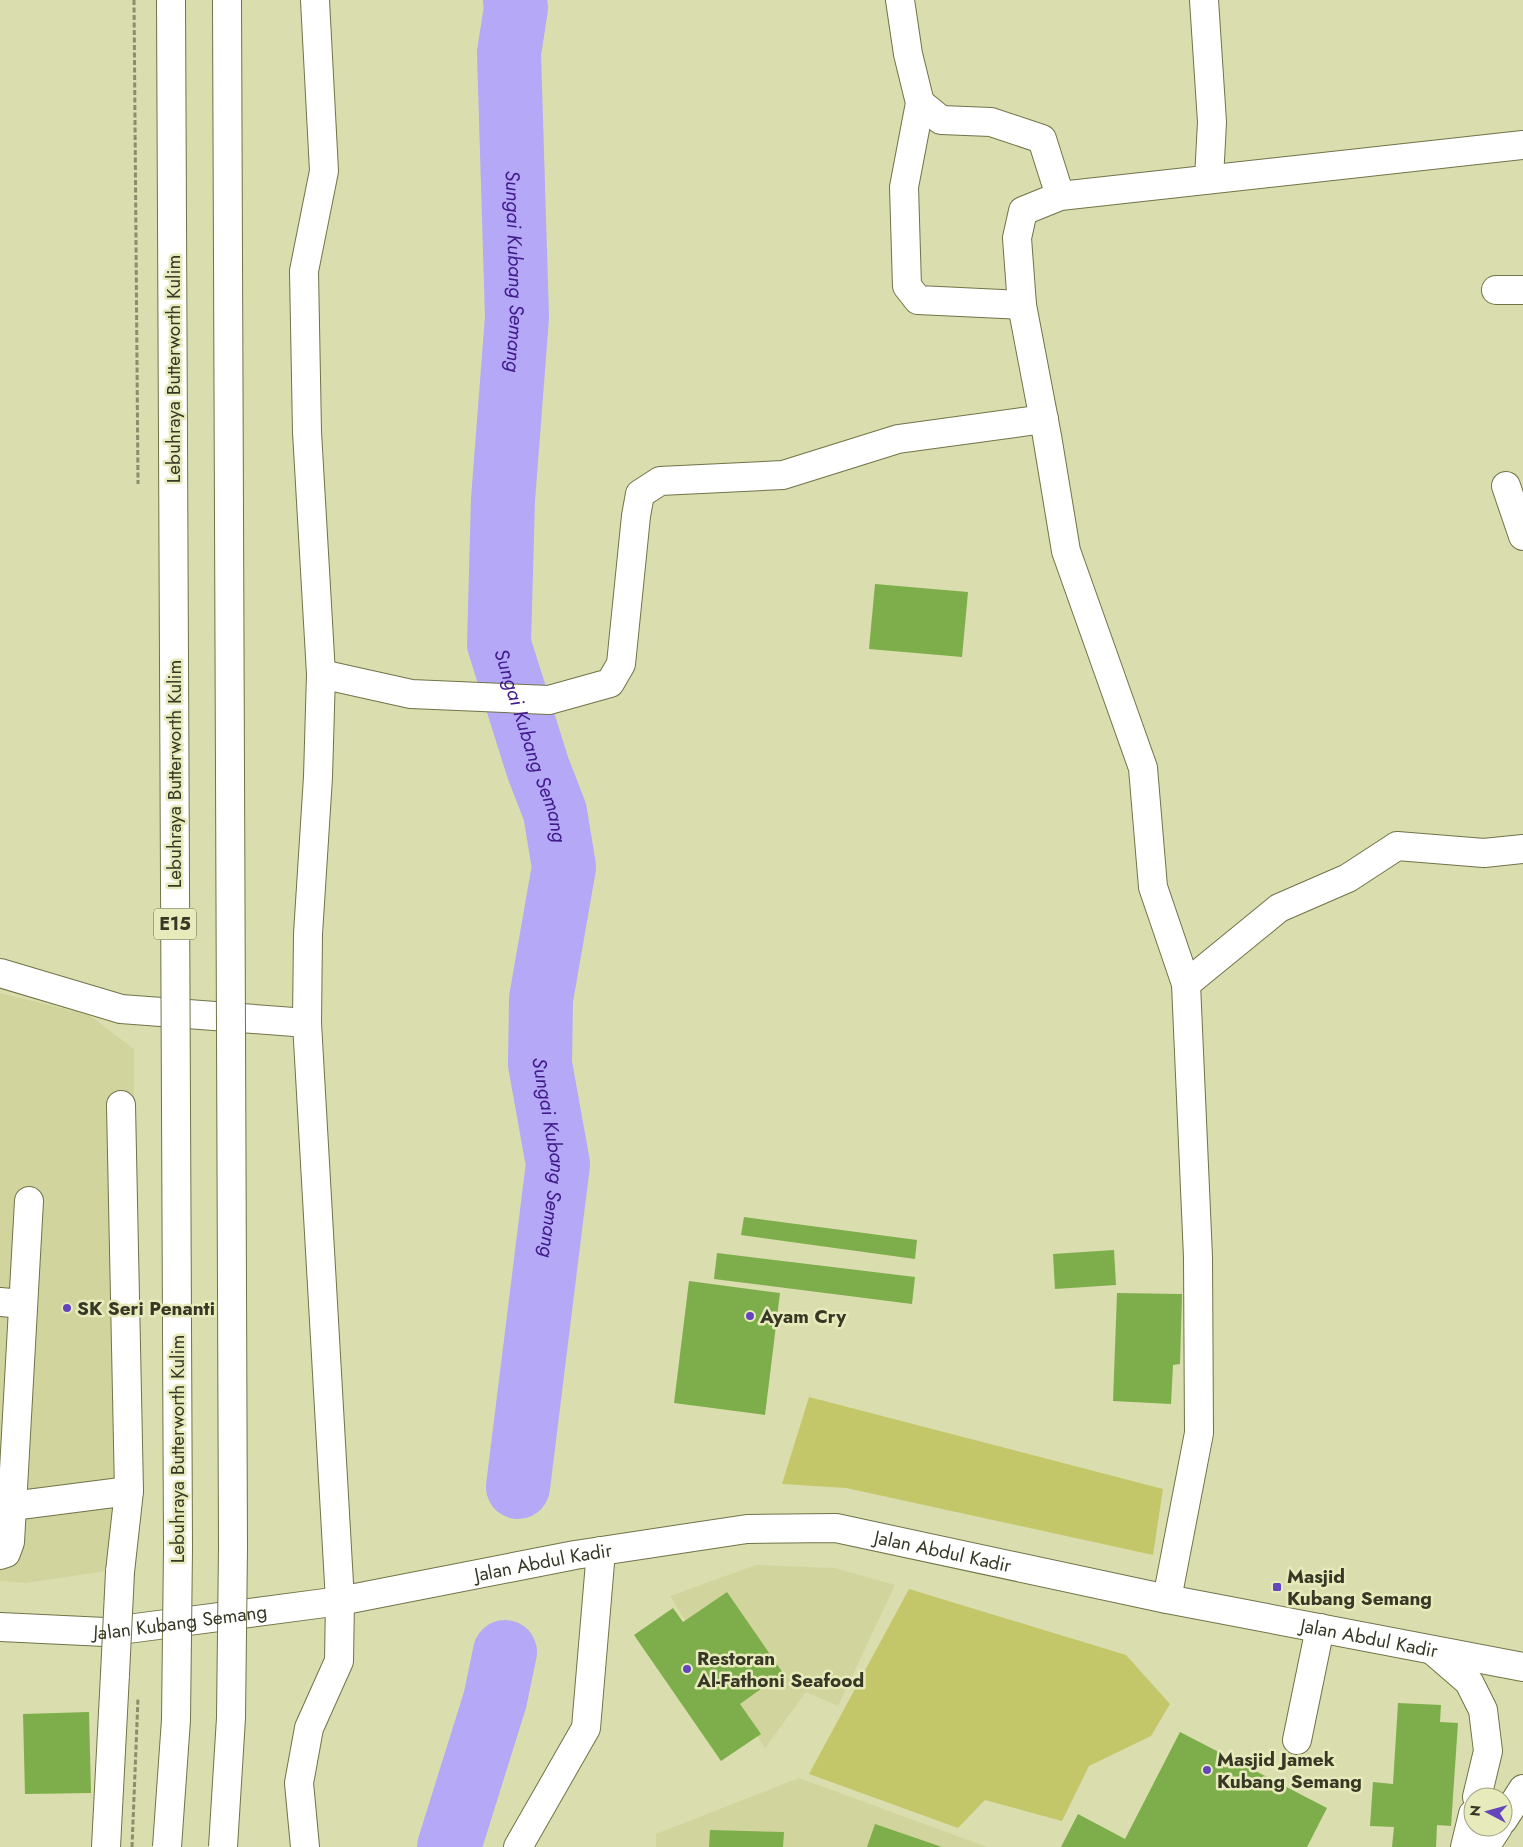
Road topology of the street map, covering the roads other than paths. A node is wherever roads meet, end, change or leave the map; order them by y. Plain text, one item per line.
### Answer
1 (171, 0) edge
2 (226, 0) edge
3 (315, 0) edge
4 (900, 0) edge
5 (1204, 0) edge
6 (920, 103) junction
7 (1523, 145) edge
8 (1209, 179) junction
9 (1060, 196) junction
10 (1496, 290) dead end
11 (1523, 290) edge
12 (1022, 305) junction
13 (1044, 420) junction
14 (1506, 486) dead end
15 (1523, 536) edge
16 (321, 674) junction
17 (1523, 849) edge
18 (0, 973) edge
19 (1186, 984) junction
20 (307, 1023) junction
21 (121, 1106) dead end
22 (29, 1202) dead end
23 (12, 1303) edge
24 (128, 1491) junction
25 (12, 1506) junction
26 (588, 1553) junction
27 (0, 1555) edge
28 (350, 1599) junction
29 (1167, 1599) junction
30 (0, 1627) edge
31 (1320, 1628) junction
32 (1431, 1649) junction
33 (1523, 1667) edge
34 (1297, 1740) dead end
35 (1479, 1787) edge
36 (1523, 1789) edge
37 (1513, 1804) edge
38 (106, 1847) edge
39 (167, 1847) edge
40 (222, 1847) edge
41 (305, 1847) edge
42 (518, 1847) edge

1 - 39 main road, Lebuhraya Butterworth Kulim / E15, bridge
2 - 40 main road, bridge
3 - 16 main road
4 - 6 main road
5 - 8 main road
6 - 9 main road
6 - 12 main road
7 - 8 main road
8 - 9 main road
9 - 12 main road
10 - 11 main road
12 - 13 main road
13 - 16 main road
13 - 19 main road
14 - 15 main road
16 - 20 main road
17 - 19 main road
18 - 20 main road
19 - 29 main road
20 - 28 main road
21 - 24 main road
22 - 23 main road
23 - 25 main road
24 - 25 main road
24 - 38 main road, bridge
25 - 27 main road
26 - 28 main road, Jalan Abdul Kadir
26 - 29 main road, Jalan Abdul Kadir
26 - 42 main road
28 - 30 main road, Jalan Kubang Semang
28 - 41 main road
29 - 31 main road, Jalan Abdul Kadir
31 - 32 main road, Jalan Abdul Kadir
31 - 34 main road
32 - 33 main road, Jalan Abdul Kadir
32 - 35 main road
36 - 37 main road

